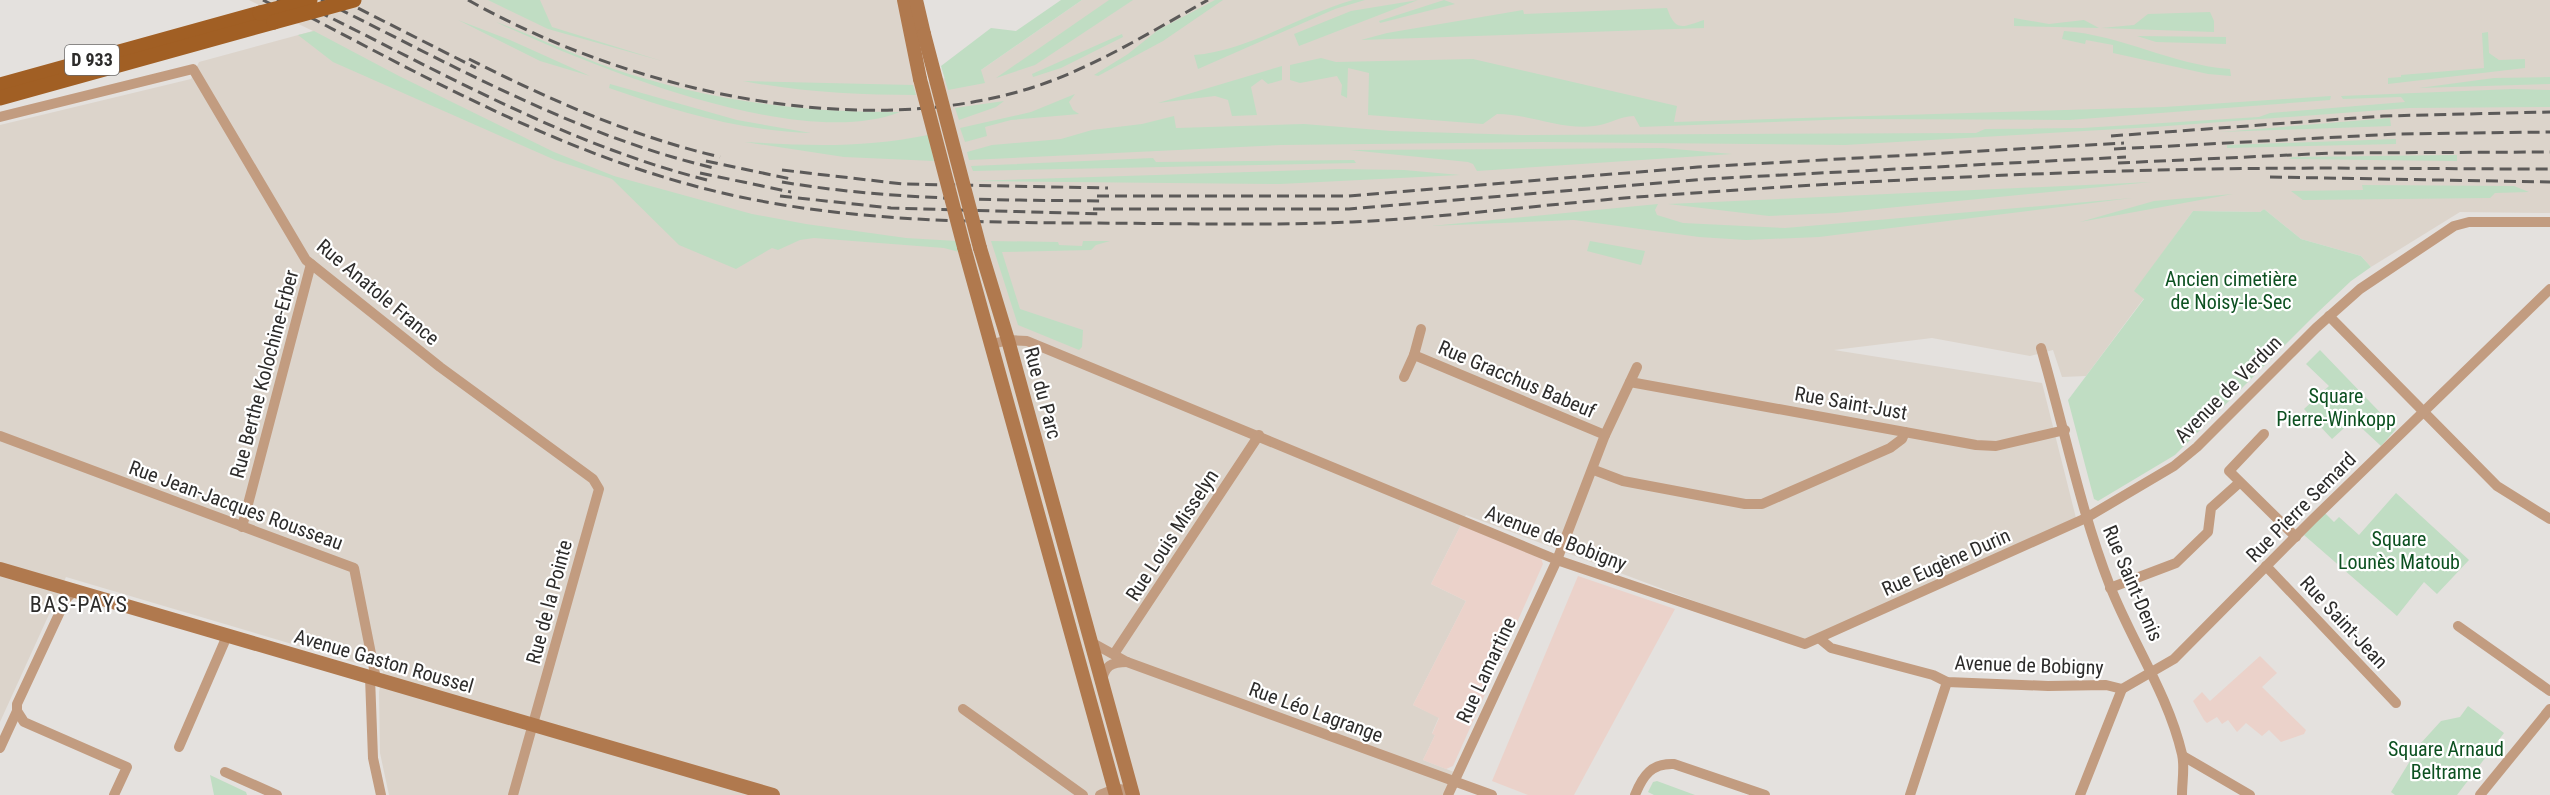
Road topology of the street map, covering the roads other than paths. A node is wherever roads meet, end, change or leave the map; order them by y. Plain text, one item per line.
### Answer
1 (310, 0) edge
2 (354, 0) edge
3 (904, 0) edge
4 (916, 0) edge
5 (919, 36) junction
6 (0, 85) edge
7 (0, 98) edge
8 (0, 117) edge
9 (2550, 222) edge
10 (311, 264) junction
11 (2550, 289) edge
12 (2329, 316) junction
13 (1421, 329) dead end
14 (1008, 340) junction
15 (993, 344) junction
16 (2041, 348) dead end
17 (1414, 356) junction
18 (1637, 367) dead end
19 (1404, 377) dead end
20 (1630, 382) junction
21 (2424, 412) junction
22 (2065, 430) junction
23 (1905, 432) junction
24 (2264, 434) dead end
25 (1259, 435) junction
26 (1605, 435) junction
27 (0, 436) edge
28 (1594, 470) junction
29 (2239, 483) junction
30 (599, 489) joint
31 (2086, 518) junction
32 (2550, 519) edge
33 (242, 527) junction
34 (2296, 537) junction
35 (1557, 560) junction
36 (2266, 566) junction
37 (0, 569) edge
38 (2110, 588) junction
39 (74, 591) junction
40 (2458, 626) dead end
41 (227, 636) junction
42 (1820, 639) junction
43 (1091, 642) junction
44 (1114, 654) junction
45 (1127, 662) junction
46 (2152, 672) junction
47 (373, 678) junction
48 (1102, 682) junction
49 (1947, 682) junction
50 (2122, 689) junction
51 (2550, 691) edge
52 (2396, 703) dead end
53 (963, 709) dead end
54 (2550, 709) edge
55 (17, 711) junction
56 (534, 725) junction
57 (179, 747) dead end
58 (0, 748) edge
59 (2183, 756) junction
60 (225, 772) dead end
61 (1454, 781) junction
62 (1107, 793) edge
63 (1084, 794) edge
64 (114, 795) edge
65 (277, 795) edge
66 (381, 795) edge
67 (513, 795) edge
68 (773, 795) edge
69 (1133, 795) edge
70 (1448, 795) edge
71 (1492, 795) edge
72 (1635, 795) edge
73 (1765, 795) edge
74 (1910, 795) edge
75 (2080, 795) edge
76 (2182, 795) edge
77 (2250, 795) edge
78 (2480, 795) edge

1 - 6 main road, D 933, bridge
2 - 7 main road, D 933, bridge
3 - 5 main road, Rue du Parc
4 - 5 main road, Rue du Parc
5 - 14 main road, Rue du Parc, bridge
5 - 15 main road, Rue du Parc, bridge
8 - 10 street, Rue Anatole France
9 - 12 street, Avenue de Verdun
10 - 30 street, Rue Anatole France
10 - 33 street, Rue Berthe Kolochine-Erber
11 - 21 street, Rue Pierre Semard
12 - 21 street
12 - 31 street, Avenue de Verdun
13 - 17 street, Rue Gracchus Babeuf
14 - 15 street, Avenue de Bobigny
14 - 25 street, Avenue de Bobigny
14 - 43 main road, Rue du Parc
15 - 62 main road, Rue du Parc
16 - 22 street, Rue Saint-Denis
17 - 19 street, Rue Gracchus Babeuf
17 - 26 street, Rue Gracchus Babeuf
18 - 20 street
20 - 23 street, Rue Saint-Just
20 - 26 street
21 - 32 street
21 - 34 street, Rue Pierre Semard
22 - 23 street, Rue Saint-Just
22 - 31 street, Rue Saint-Denis
23 - 28 street
24 - 29 street
25 - 35 street, Avenue de Bobigny
25 - 44 street, Rue Louis Misselyn
26 - 28 street
27 - 33 street, Rue Jean-Jacques Rousseau
28 - 35 street
29 - 34 street
29 - 38 street
30 - 56 street, Rue de la Pointe
31 - 38 street, Rue Saint-Denis
31 - 42 street, Rue Eugène Durin
33 - 47 street, Rue Jean-Jacques Rousseau
34 - 36 street, Rue Pierre Semard
35 - 42 street, Avenue de Bobigny
35 - 61 street, Rue Lamartine
36 - 46 street, Rue Pierre Semard
36 - 52 street, Rue Saint-Jean
37 - 39 main road, Avenue Gaston Roussel
38 - 46 street, Rue Saint-Denis
39 - 41 main road, Avenue Gaston Roussel
39 - 55 street
40 - 51 street
41 - 47 main road, Avenue Gaston Roussel
41 - 57 street
42 - 49 street, Avenue de Bobigny
43 - 44 street, Rue Léo Lagrange
43 - 48 main road, Rue du Parc
44 - 45 street, Rue Léo Lagrange
45 - 48 street
45 - 61 street, Rue Léo Lagrange
46 - 50 street, Rue Pierre Semard
46 - 59 street, Rue Saint-Denis
47 - 56 main road, Avenue Gaston Roussel
47 - 66 street
48 - 69 main road, Rue du Parc
49 - 50 street, Avenue de Bobigny
49 - 74 street
50 - 75 street
53 - 63 street
54 - 78 street
55 - 58 street
55 - 64 street
56 - 67 street, Rue de la Pointe
56 - 68 main road, Avenue Gaston Roussel
59 - 76 street, Rue Saint-Denis
59 - 77 street
60 - 65 street
61 - 70 street, Rue Lamartine
61 - 71 street, Rue Léo Lagrange
62 - 69 street, Rue du Parc
72 - 73 street

